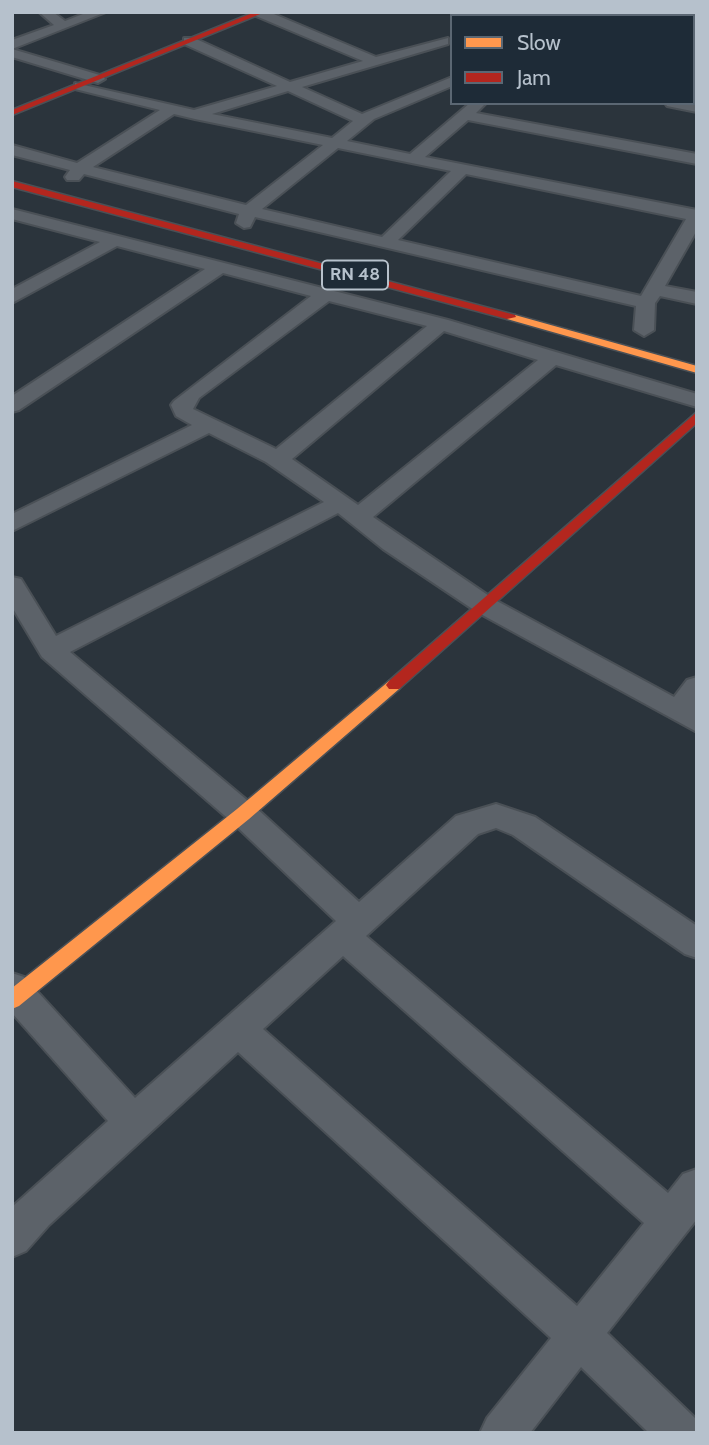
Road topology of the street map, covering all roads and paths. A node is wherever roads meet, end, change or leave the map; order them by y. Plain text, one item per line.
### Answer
1 (45, 12) edge
2 (100, 12) edge
3 (690, 12) edge
4 (261, 13) edge
5 (697, 13) edge
6 (63, 26) junction
7 (189, 41) junction
8 (449, 42) edge
9 (12, 45) edge
10 (12, 53) edge
11 (375, 61) junction
12 (98, 79) junction
13 (450, 82) edge
14 (80, 86) junction
15 (295, 87) junction
16 (477, 105) edge
17 (172, 109) junction
18 (12, 113) edge
19 (195, 115) junction
20 (466, 115) junction
21 (363, 120) junction
22 (335, 144) junction
23 (12, 150) edge
24 (697, 159) edge
25 (412, 160) junction
26 (12, 167) edge
27 (462, 170) junction
28 (74, 175) junction
29 (12, 184) edge
30 (175, 202) junction
31 (12, 214) edge
32 (695, 220) edge
33 (240, 223) junction
34 (116, 240) junction
35 (385, 243) junction
36 (222, 266) junction
37 (501, 269) junction
38 (497, 292) dead end
39 (326, 294) junction
40 (650, 296) junction
41 (12, 297) edge
42 (697, 298) edge
43 (441, 324) junction
44 (644, 330) dead end
45 (554, 356) junction
46 (697, 370) edge
47 (697, 401) edge
48 (12, 406) edge
49 (697, 415) edge
50 (208, 425) junction
51 (278, 459) junction
52 (349, 510) junction
53 (12, 524) edge
54 (12, 585) edge
55 (486, 606) junction
56 (51, 650) junction
57 (697, 687) edge
58 (687, 716) edge
59 (243, 814) junction
60 (351, 929) junction
61 (697, 944) edge
62 (14, 994) edge
63 (238, 1028) junction
64 (133, 1122) junction
65 (697, 1188) edge
66 (671, 1221) junction
67 (12, 1237) edge
68 (579, 1335) junction
69 (502, 1433) edge
70 (680, 1433) edge

1 - 6 street
2 - 6 street
3 - 5 street
4 - 7 main road
4 - 11 street
6 - 9 street
7 - 12 main road
7 - 15 street
8 - 11 street
10 - 12 street
11 - 15 street
12 - 14 main road
13 - 21 street
14 - 17 street
14 - 18 main road
15 - 19 street
15 - 21 street
16 - 20 street
17 - 19 street
17 - 28 street
19 - 22 street
20 - 24 street
20 - 25 street
21 - 22 street
22 - 25 street
22 - 33 street
23 - 28 street
25 - 27 street
26 - 28 main road
27 - 32 street
27 - 35 street
28 - 30 street
29 - 46 main road, RN 48
30 - 33 street
30 - 33 main road
31 - 34 street
32 - 40 street
33 - 35 street
34 - 36 street
34 - 41 street
35 - 37 street
36 - 39 street
36 - 48 street
37 - 38 street
37 - 40 street
39 - 43 street
39 - 50 street
40 - 42 street
40 - 44 street
43 - 45 street
43 - 51 street
45 - 47 street
45 - 52 street
49 - 55 main road
50 - 51 street
50 - 53 street
51 - 52 street
52 - 55 street
52 - 56 street
54 - 56 street
55 - 58 street
55 - 59 main road
56 - 59 street
57 - 58 street
59 - 60 street
59 - 62 main road
60 - 61 street
60 - 63 street
60 - 66 street
62 - 64 street
63 - 64 street
63 - 68 street
64 - 67 street
65 - 66 street
66 - 68 street
68 - 69 street
68 - 70 street

